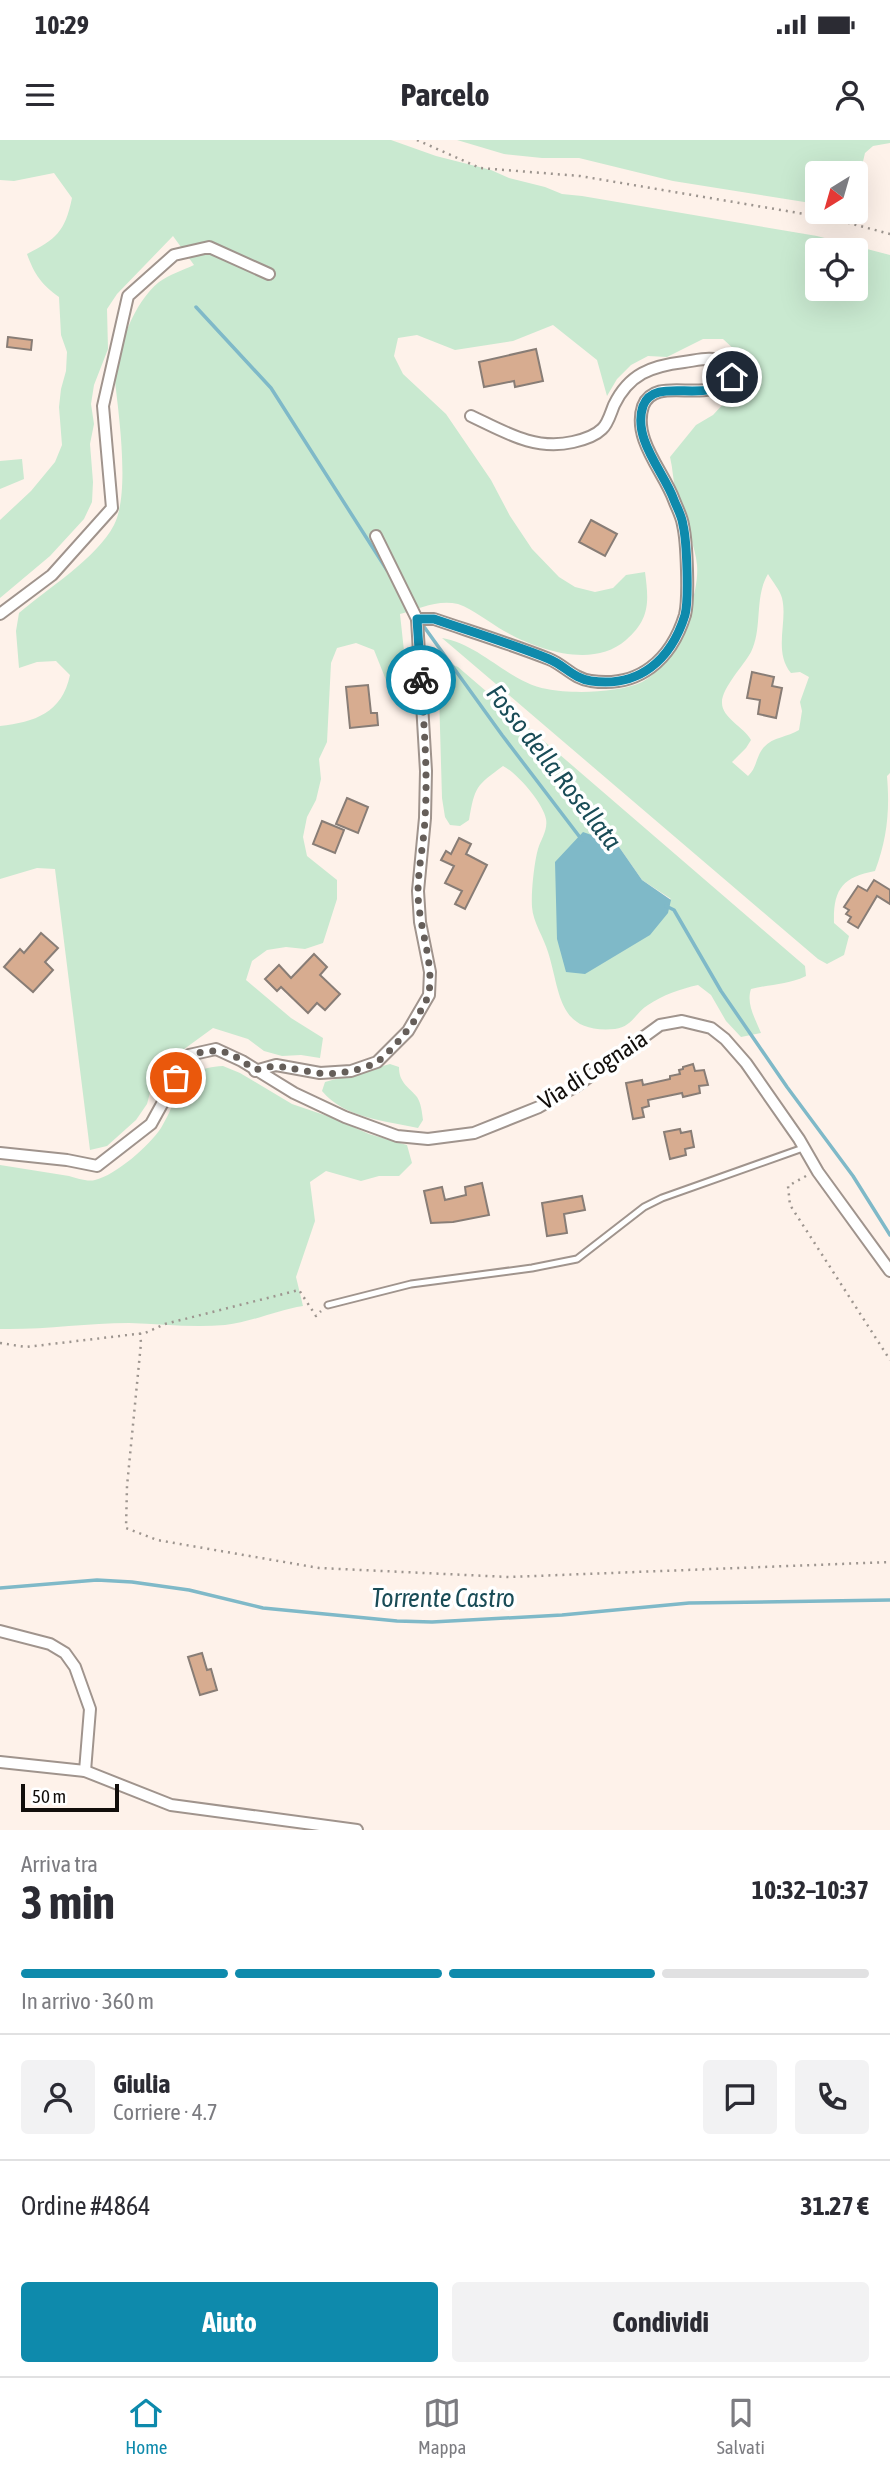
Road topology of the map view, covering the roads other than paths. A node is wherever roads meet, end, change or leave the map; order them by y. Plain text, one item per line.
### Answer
1 (269, 274) dead end
2 (471, 416) dead end
3 (376, 536) dead end
4 (0, 614) edge
5 (417, 619) junction
6 (255, 1070) junction
7 (803, 1148) junction
8 (0, 1153) edge
9 (890, 1271) edge
10 (328, 1305) road end
11 (0, 1631) edge
12 (0, 1762) edge
13 (85, 1771) junction
14 (298, 1826) edge
15 (357, 1830) edge

1 - 4 street
2 - 5 street
3 - 5 street
5 - 6 street
6 - 7 street, Via di Cognaia
6 - 8 street, Via di Cognaia
7 - 9 street, Via di Cognaia
7 - 10 lane
11 - 13 street
12 - 13 street
13 - 14 street
14 - 15 street

